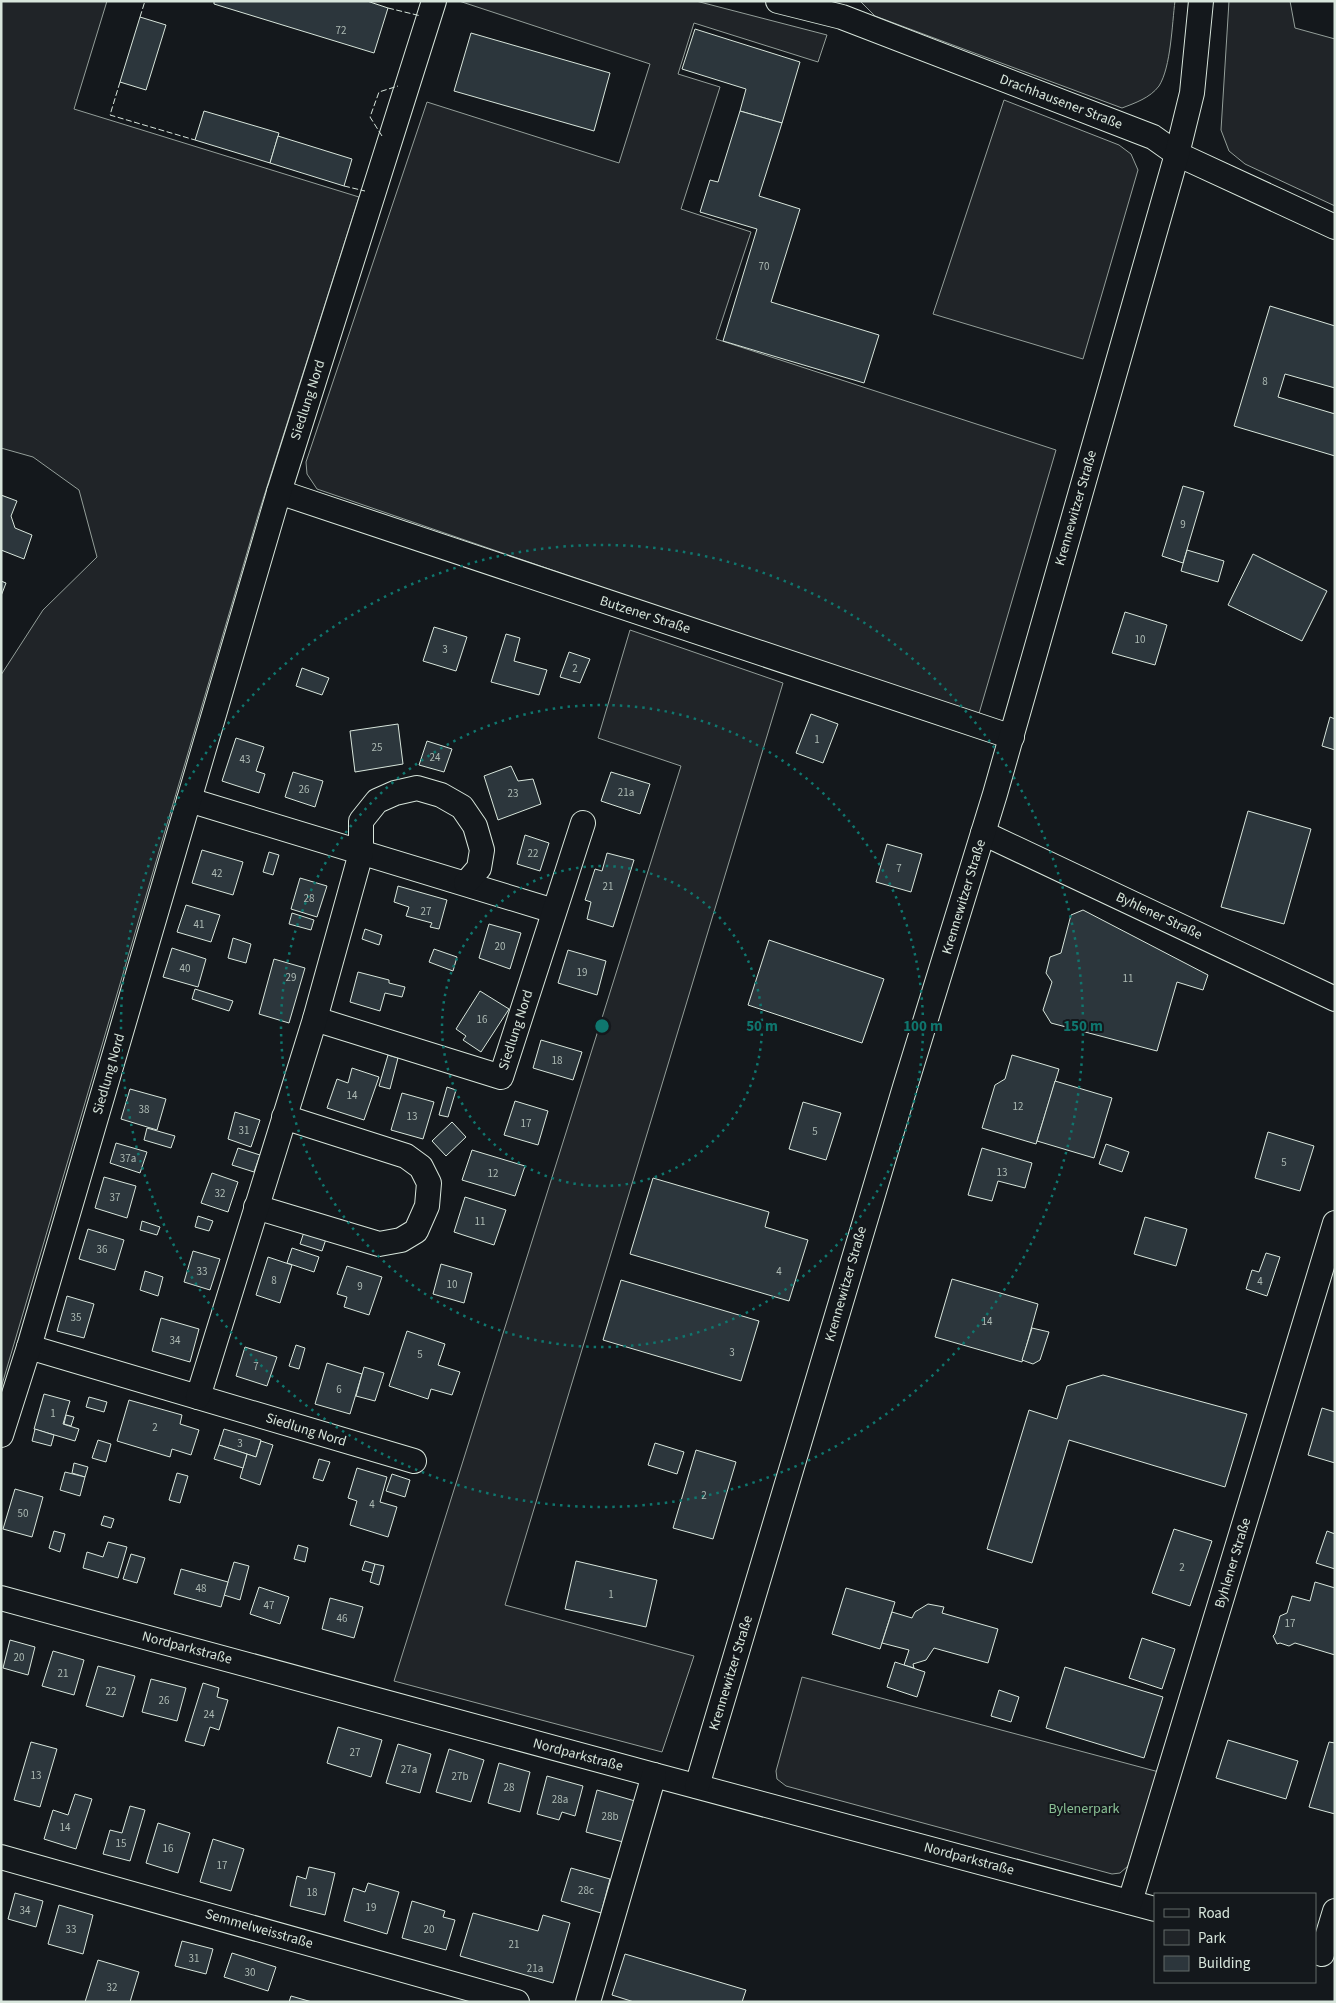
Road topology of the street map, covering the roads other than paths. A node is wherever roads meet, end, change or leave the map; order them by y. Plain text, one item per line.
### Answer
1 (434, 1) edge
2 (778, 1) edge
3 (1201, 1) edge
4 (822, 7) edge
5 (1177, 154) junction
6 (1335, 227) edge
7 (279, 492) junction
8 (1012, 737) junction
9 (189, 800) junction
10 (583, 823) dead end
11 (983, 834) junction
12 (361, 853) junction
13 (466, 883) junction
14 (554, 911) junction
15 (1335, 1000) edge
16 (315, 1019) junction
17 (284, 1117) junction
18 (256, 1207) junction
19 (1335, 1223) edge
20 (29, 1347) junction
21 (198, 1397) junction
22 (1, 1435) edge
23 (414, 1461) dead end
24 (1, 1598) edge
25 (654, 1776) junction
26 (697, 1786) junction
27 (1, 1857) edge
28 (1130, 1902) junction
29 (1154, 1909) edge
30 (1335, 1912) edge
31 (1324, 1954) edge
32 (517, 2002) edge
33 (588, 2002) edge

1 - 7 street, Siedlung Nord
2 - 4 street, Drachhausener Straße
3 - 5 street, Krennewitzer Straße
4 - 5 street, Drachhausener Straße
5 - 6 street, Drachhausener Straße
5 - 8 street, Krennewitzer Straße
7 - 8 street, Butzener Straße
7 - 9 street, Siedlung Nord
8 - 11 street, Krennewitzer Straße
9 - 12 street
9 - 20 street, Siedlung Nord
10 - 14 street, Siedlung Nord
11 - 15 street, Byhlener Straße
11 - 26 street, Krennewitzer Straße
12 - 13 street
12 - 13 street
12 - 16 street
13 - 14 street
14 - 16 street, Siedlung Nord
16 - 17 street
17 - 18 street
17 - 18 street
18 - 21 street
19 - 28 street, Byhlener Straße
20 - 21 street, Siedlung Nord
20 - 22 street, Siedlung Nord
21 - 23 street, Siedlung Nord
24 - 25 street, Nordparkstraße
25 - 26 street, Nordparkstraße
25 - 33 street
26 - 28 street, Nordparkstraße
27 - 32 street, Semmelweisstraße
28 - 29 street, Nordparkstraße
30 - 31 street

